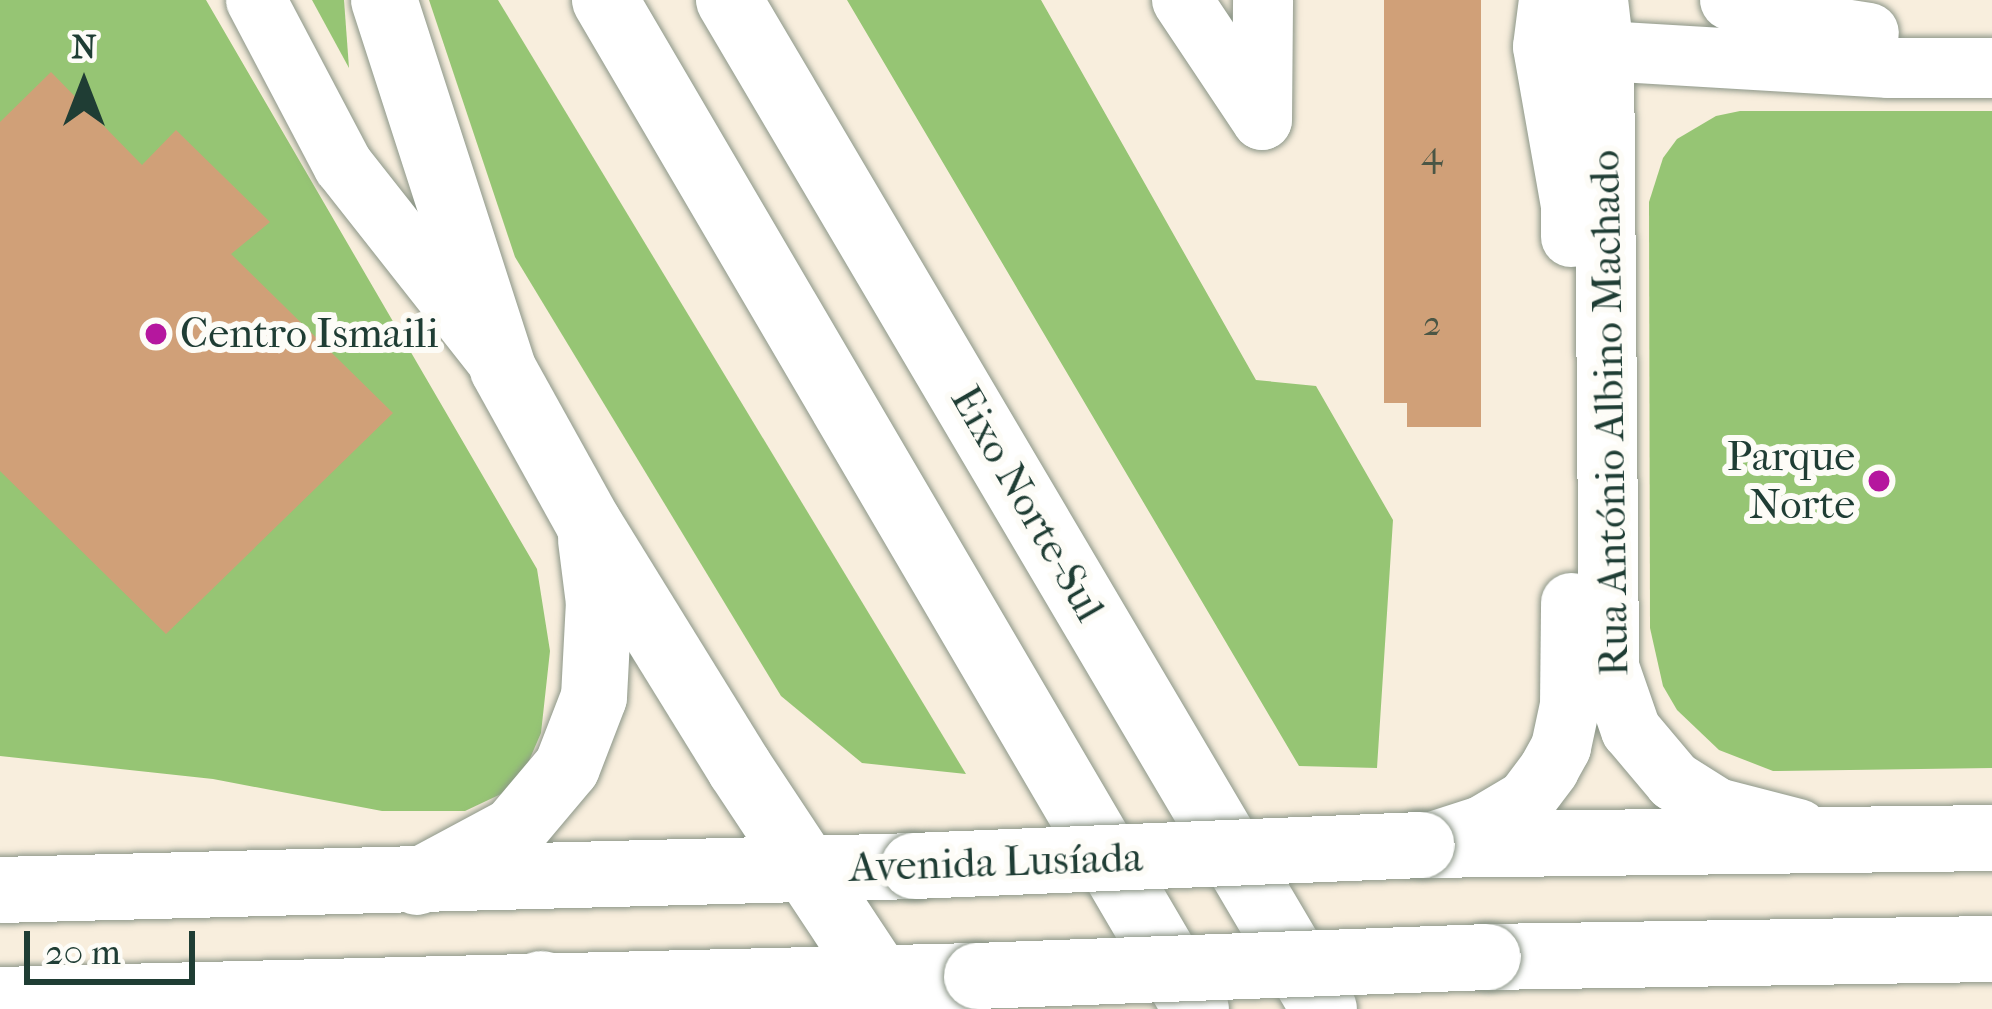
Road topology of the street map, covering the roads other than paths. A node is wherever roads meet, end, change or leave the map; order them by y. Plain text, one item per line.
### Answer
1 (256, 0) edge
2 (383, 0) edge
3 (604, 0) edge
4 (729, 0) edge
5 (1182, 0) edge
6 (1263, 0) edge
7 (1549, 0) edge
8 (1564, 0) edge
9 (1730, 0) edge
10 (1601, 26) edge
11 (1992, 38) edge
12 (1992, 68) edge
13 (503, 369) junction
14 (589, 524) junction
15 (1833, 838) junction
16 (1992, 838) edge
17 (1422, 845) junction
18 (804, 868) junction
19 (417, 882) junction
20 (0, 890) edge
21 (1992, 949) edge
22 (541, 984) junction
23 (887, 994) edge
24 (0, 1000) edge
25 (652, 1009) edge
26 (1196, 1009) edge
27 (1324, 1009) edge

1 - 13 street
2 - 13 main road
3 - 26 main road
4 - 27 main road, Eixo Norte-Sul
5 - 6 street
7 - 17 street, Rua António Albino Machado
8 - 10 street
9 - 11 street
10 - 12 street
10 - 15 street, Rua António Albino Machado
13 - 14 main road
14 - 18 main road
14 - 19 main road
15 - 16 main road, Avenida Lusíada
15 - 17 main road, Avenida Lusíada
17 - 18 main road, Avenida Lusíada, bridge
18 - 19 main road, Avenida Lusíada
18 - 23 main road
19 - 20 main road, Avenida Lusíada
21 - 23 main road, bridge
22 - 23 main road
22 - 24 main road
22 - 25 main road

